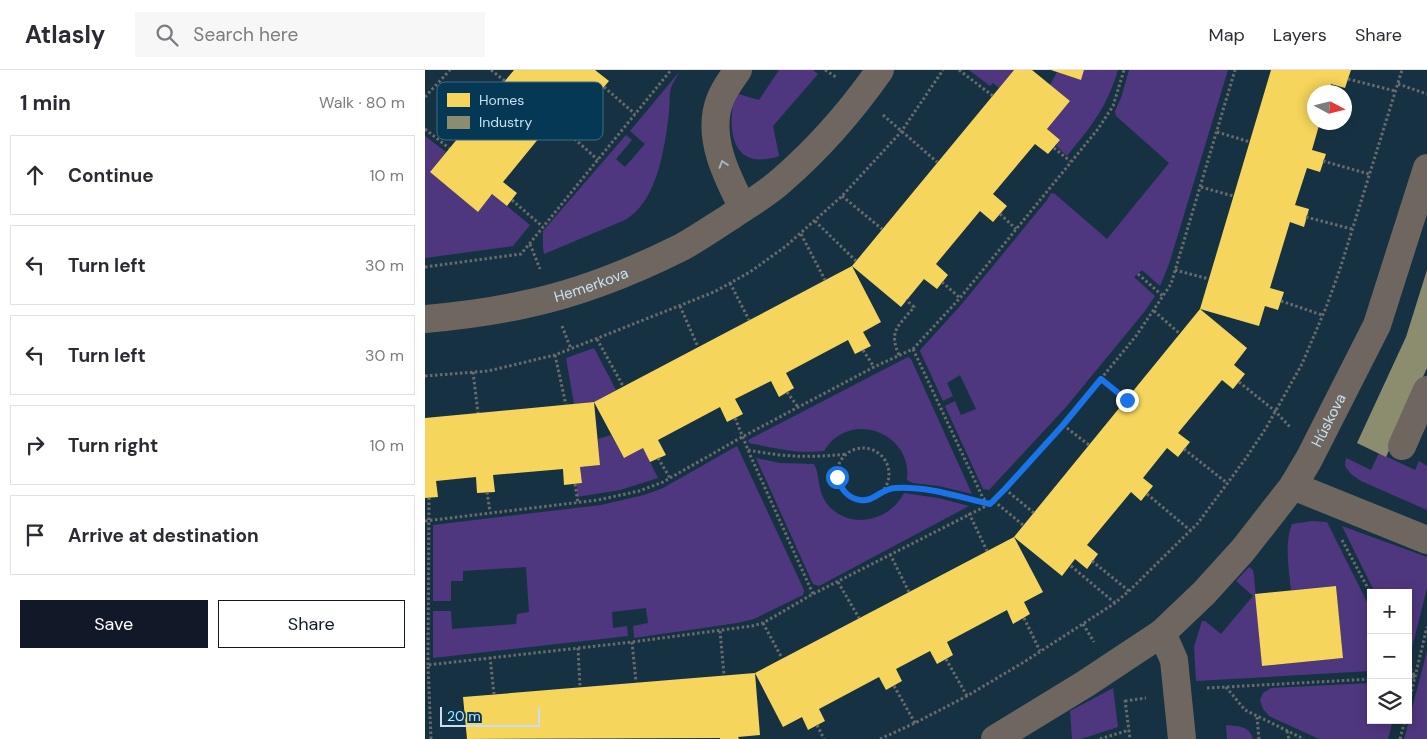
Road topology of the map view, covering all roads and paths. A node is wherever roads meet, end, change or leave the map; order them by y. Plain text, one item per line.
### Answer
1 (450, 70) edge
2 (491, 70) edge
3 (671, 70) edge
4 (738, 70) edge
5 (880, 70) edge
6 (959, 70) edge
7 (1124, 70) edge
8 (1235, 70) edge
9 (1402, 70) edge
10 (1348, 79) dead end
11 (505, 81) dead end
12 (439, 82) edge
13 (437, 84) edge
14 (1398, 84) junction
15 (604, 87) dead end
16 (1395, 91) junction
17 (1427, 94) edge
18 (993, 96) dead end
19 (425, 97) edge
20 (635, 114) junction
21 (425, 130) edge
22 (1217, 132) junction
23 (437, 139) edge
24 (438, 140) edge
25 (576, 140) edge
26 (1250, 142) dead end
27 (449, 148) dead end
28 (1055, 148) dead end
29 (598, 160) junction
30 (1070, 161) junction
31 (1323, 162) dead end
32 (1427, 168) edge
33 (1369, 174) junction
34 (1201, 187) junction
35 (842, 196) dead end
36 (1233, 196) dead end
37 (512, 200) dead end
38 (743, 208) junction
39 (1000, 214) dead end
40 (1306, 217) dead end
41 (815, 221) dead end
42 (543, 227) junction
43 (882, 229) dead end
44 (1016, 229) junction
45 (1352, 229) junction
46 (801, 234) dead end
47 (856, 261) dead end
48 (425, 267) edge
49 (1175, 270) junction
50 (1138, 274) dead end
51 (1209, 279) dead end
52 (825, 280) dead end
53 (942, 282) dead end
54 (730, 283) dead end
55 (1164, 297) junction
56 (960, 298) junction
57 (906, 300) dead end
58 (1281, 301) dead end
59 (680, 306) dead end
60 (1154, 311) junction
61 (1322, 315) junction
62 (425, 319) edge
63 (749, 320) dead end
64 (1179, 333) dead end
65 (597, 339) dead end
66 (698, 347) dead end
67 (913, 349) junction
68 (863, 350) dead end
69 (555, 355) dead end
70 (899, 355) junction
71 (873, 367) junction
72 (473, 372) dead end
73 (1101, 379) junction
74 (1239, 382) dead end
75 (623, 386) dead end
76 (1427, 390) edge
77 (787, 392) dead end
78 (1127, 400) dead end
79 (566, 405) dead end
80 (798, 407) junction
81 (1275, 411) junction
82 (479, 413) dead end
83 (735, 418) dead end
84 (1063, 425) junction
85 (742, 437) junction
86 (1089, 445) dead end
87 (1402, 446) dead end
88 (1184, 449) dead end
89 (747, 450) junction
90 (1313, 450) junction
91 (847, 454) junction
92 (658, 458) dead end
93 (670, 478) junction
94 (1227, 483) junction
95 (575, 484) dead end
96 (1293, 486) junction
97 (1005, 489) junction
98 (884, 490) junction
99 (487, 492) dead end
100 (1147, 494) dead end
101 (429, 498) dead end
102 (994, 501) junction
103 (578, 503) junction
104 (990, 504) junction
105 (490, 512) junction
106 (969, 513) junction
107 (1034, 513) dead end
108 (427, 521) edge
109 (1023, 526) dead end
110 (1191, 531) junction
111 (1427, 540) edge
112 (987, 551) dead end
113 (890, 554) junction
114 (1093, 561) dead end
115 (1071, 566) dead end
116 (838, 582) junction
117 (1129, 591) junction
118 (909, 592) dead end
119 (813, 594) junction
120 (1115, 603) junction
121 (426, 606) edge
122 (859, 618) dead end
123 (1024, 618) dead end
124 (763, 623) junction
125 (1427, 627) edge
126 (720, 631) junction
127 (1162, 632) junction
128 (632, 642) junction
129 (578, 648) junction
130 (1040, 651) junction
131 (490, 658) junction
132 (782, 658) dead end
133 (946, 659) dead end
134 (429, 665) junction
135 (1412, 671) edge
136 (724, 675) dead end
137 (1415, 677) junction
138 (1367, 679) edge
139 (637, 682) dead end
140 (894, 686) dead end
141 (1226, 686) junction
142 (580, 687) dead end
143 (1412, 689) edge
144 (494, 694) dead end
145 (1178, 694) junction
146 (967, 696) junction
147 (1125, 700) dead end
148 (1257, 717) junction
149 (915, 723) junction
150 (1404, 724) edge
151 (817, 726) dead end
152 (1129, 730) dead end
153 (1287, 731) junction
154 (431, 739) edge
155 (824, 739) edge
156 (880, 739) edge
157 (995, 739) edge
158 (1100, 739) edge
159 (1182, 739) edge
160 (1259, 739) edge
161 (1289, 739) edge
162 (1304, 739) edge
163 (1401, 739) edge

1 - 12 path
2 - 11 path
3 - 20 path
38 -> 4 street
5 - 38 street, Hemerkova
6 - 18 path
7 - 30 path
8 - 22 path
9 - 14 path
10 - 16 path
13 - 19 path
14 - 16 path
14 - 17 path
15 - 20 path
16 - 33 path
20 - 29 path
21 - 23 path
22 - 26 path
22 - 34 path
24 - 27 path
25 - 29 path
28 - 30 path
29 - 42 path
30 - 44 path
31 - 33 path
32 - 90 street, Húskova
33 - 45 path
34 - 36 path
34 - 49 path
35 - 43 path
37 - 42 path
38 - 62 street, Hemerkova
39 - 44 path
40 - 45 path
41 - 47 path
42 - 48 path
44 - 56 path
45 - 61 path
46 - 52 path
49 - 51 path
49 - 55 path
50 - 55 path
53 - 56 path
54 - 63 path
55 - 60 path
56 - 67 path
57 - 70 path
58 - 61 path
59 - 66 path
60 - 64 path
60 - 73 path
61 - 81 path
65 - 75 path
67 - 70 path
67 - 104 path
68 - 71 path
69 - 79 path
70 - 71 path
71 - 80 path
72 - 82 path
73 - 78 path
73 - 84 path
74 - 81 path
76 - 87 street
77 - 80 path
80 - 85 path
81 - 90 path
81 - 94 path
83 - 85 path
84 - 86 path
84 - 97 path
85 - 89 path
85 - 93 path
88 - 94 path
89 - 91 path
89 - 119 path
90 - 96 street, Húskova
91 - 98 path
91 - 98 path
92 - 93 path
93 - 103 path
94 - 110 path
95 - 103 path
96 - 111 street
96 - 127 street, Húskova
97 - 102 path
97 - 107 path
98 - 104 path
99 - 105 path
100 - 110 path
101 - 108 path
102 - 104 path
102 - 109 path
103 - 105 path
104 - 106 path
105 - 108 path
106 - 112 path
106 - 113 path
108 - 121 path
110 - 117 path
113 - 116 path
113 - 118 path
114 - 117 path
115 - 120 path
116 - 119 path
116 - 122 path
117 - 120 path
119 - 124 path
120 - 130 path
121 - 134 path
123 - 130 path
124 - 126 path
124 - 132 path
125 - 137 path
126 - 128 path
126 - 136 path
127 - 145 street
127 - 157 street, Húskova
128 - 129 path
128 - 139 path
129 - 131 path
129 - 142 path
130 - 146 path
131 - 134 path
131 - 144 path
133 - 146 path
134 - 154 path
135 - 137 path
137 - 143 path
138 - 141 path
140 - 149 path
141 - 145 path
141 - 148 path
145 - 147 path
145 - 159 street
146 - 149 path
148 - 153 path
148 - 160 path
149 - 156 path
150 - 163 path
151 - 155 path
152 - 158 path
153 - 161 path
153 - 162 path

